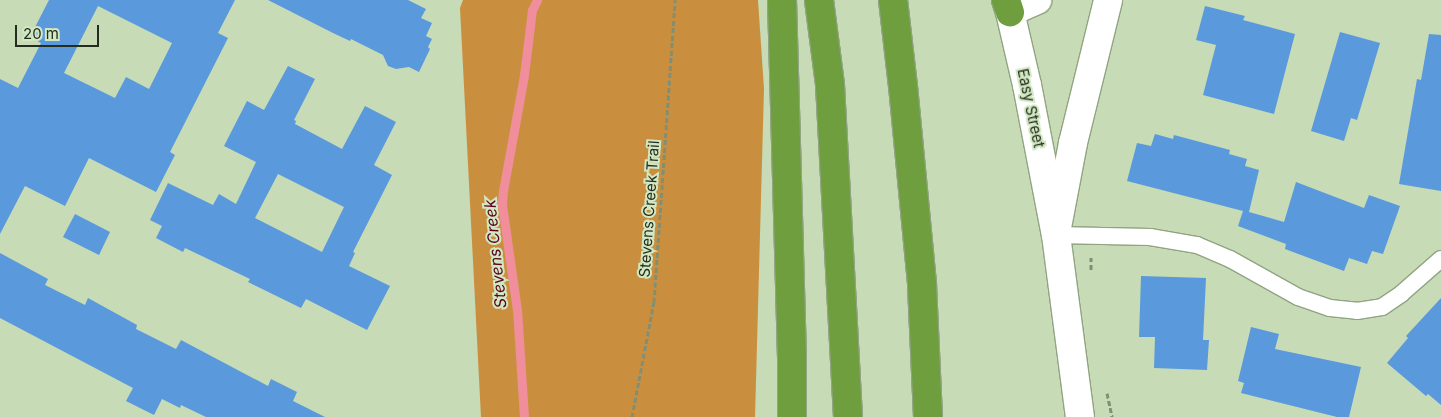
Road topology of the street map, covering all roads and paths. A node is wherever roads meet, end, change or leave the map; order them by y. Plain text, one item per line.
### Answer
1 (676, 0) edge
2 (782, 0) edge
3 (819, 0) edge
4 (893, 0) edge
5 (1037, 0) edge
6 (1108, 0) edge
7 (1008, 6) edge
8 (1056, 235) junction
9 (1441, 259) edge
10 (632, 417) edge
11 (792, 417) edge
12 (848, 417) edge
13 (928, 417) edge
14 (1080, 417) edge

1 - 10 path, Stevens Creek Trail
2 - 11 highway
3 - 12 highway
4 - 13 highway
5 - 7 street, Easy Street
6 - 8 street, Easy Street
7 - 8 street, Easy Street
8 - 9 lane
8 - 14 street, Easy Street

